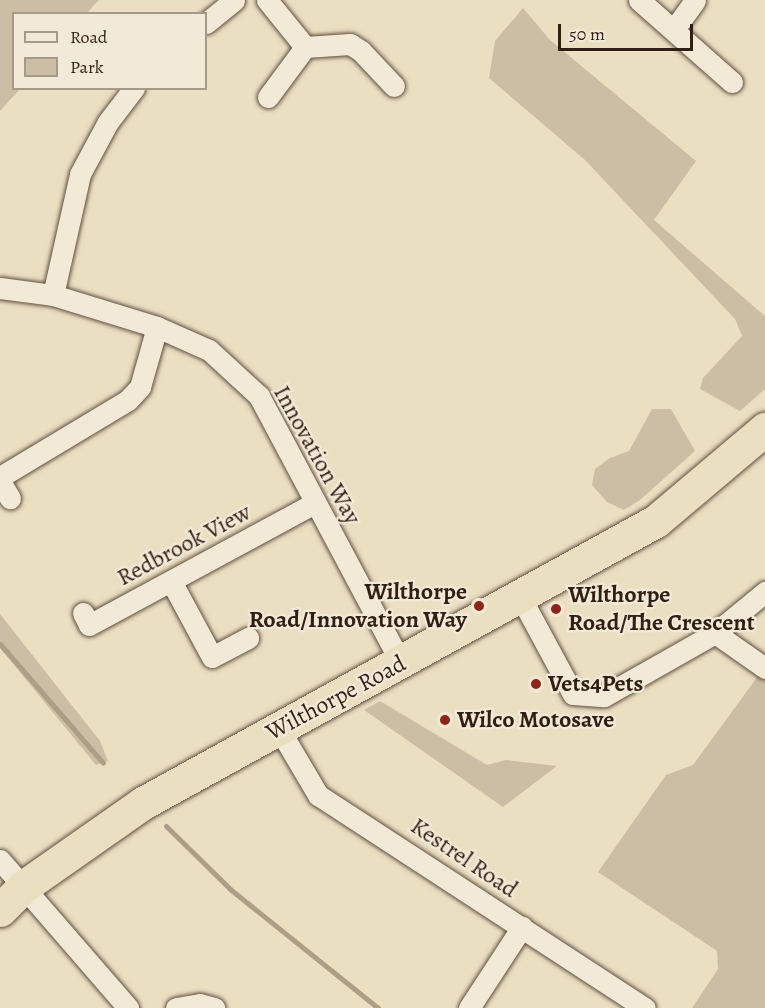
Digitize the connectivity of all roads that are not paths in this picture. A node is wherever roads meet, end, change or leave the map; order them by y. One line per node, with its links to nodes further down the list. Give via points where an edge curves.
1 (234, 0): 5 (street)
2 (267, 0): 7 (street)
3 (639, 0): 6 (street)
4 (695, 0): 6 (street)
5 (207, 22)
6 (675, 28): 8 (street)
7 (305, 47): 9 (street, via 350,45 361,51); 11 (street)
8 (732, 82)
9 (394, 86)
10 (132, 90): 13 (street, via 108,122 80,174)
11 (268, 97)
12 (0, 288): 13 (street, Innovation Way)
13 (52, 295): 14 (street, Innovation Way)
14 (157, 327): 16 (street, via 140,387 128,400); 17 (street, Innovation Way, via 209,350 259,396)
15 (762, 439): 20 (highway, Wilthorpe Road, via 656,521)
16 (3, 485)
17 (315, 503): 18 (street, Redbrook View); 24 (street, Innovation Way)
18 (171, 581): 21 (street, Redbrook View, via 89,625); 23 (street, via 212,657)
19 (765, 592): 22 (street)
20 (521, 598): 22 (street, via 573,694 604,696); 24 (highway, Wilthorpe Road)
21 (83, 613)
22 (715, 633): 25 (street)
23 (248, 638)
24 (401, 663): 26 (highway, Wilthorpe Road)
25 (765, 668)
26 (279, 729): 28 (highway, Wilthorpe Road, via 143,803); 30 (street, Kestrel Road, via 318,795)
27 (0, 860): 28 (street)
28 (23, 887): 29 (highway, Wilthorpe Road); 31 (street)
29 (0, 910)
30 (522, 927): 34 (street); 35 (street, Kestrel Road)
31 (128, 1008)
32 (176, 1008): 33 (street, via 200,1004)
33 (214, 1008)
34 (468, 1008)
35 (645, 1008)

